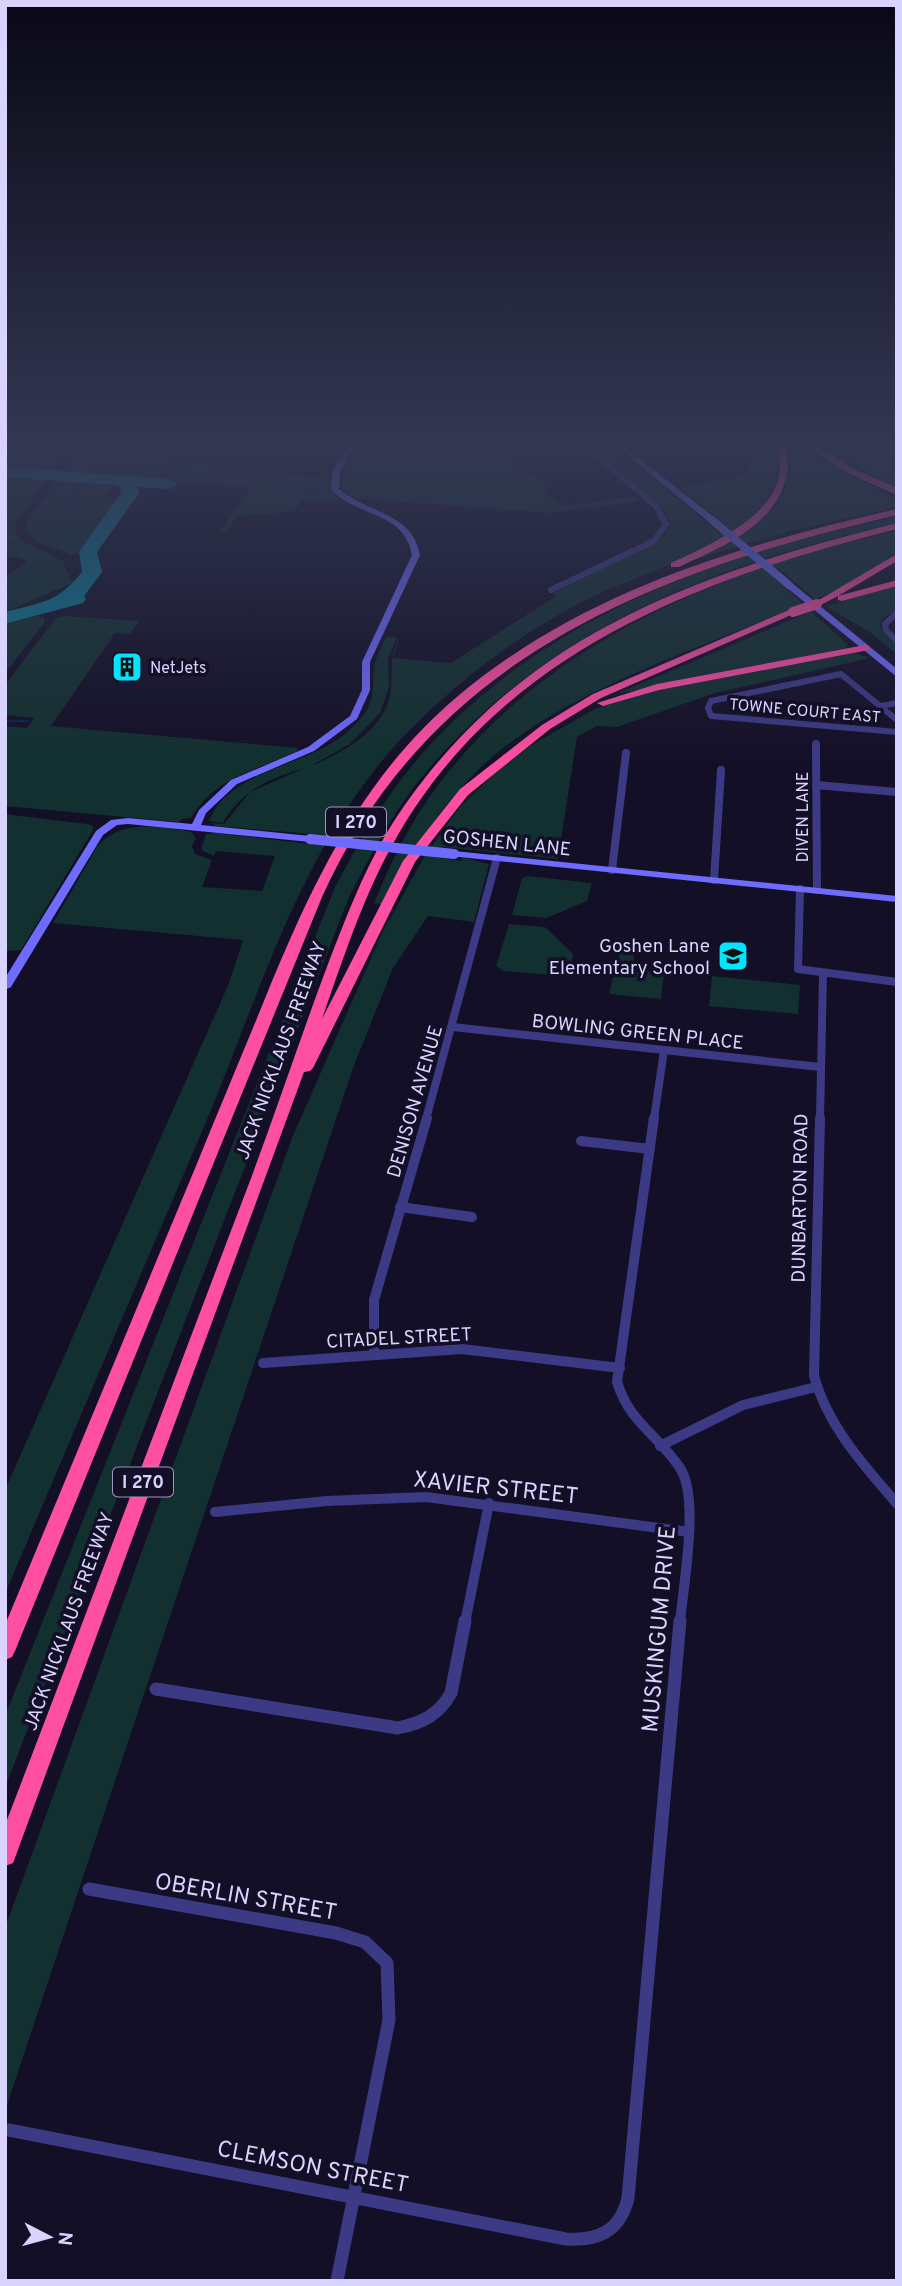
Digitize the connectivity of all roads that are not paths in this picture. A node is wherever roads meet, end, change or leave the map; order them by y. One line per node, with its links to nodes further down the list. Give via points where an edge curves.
1 (416, 553): 26 (street, via 366,662 363,702 354,717 311,749 234,782 202,812)
2 (629, 553): 9 (street)
3 (702, 553): 12 (highway)
4 (737, 553): 12 (highway, JACK NICKLAUS FREEWAY / I 270)
5 (751, 553): 14 (street, bridge)
6 (796, 553): 39 (highway, JACK NICKLAUS FREEWAY / I 270, via 761,562 618,623 558,660 494,710 437,769 385,847 355,913)
7 (897, 557): 10 (highway)
8 (897, 583): 10 (highway)
9 (551, 590)
10 (833, 598): 19 (highway, bridge, via 597,696)
11 (897, 613): 13 (street, via 885,624)
12 (574, 619): 53 (highway, JACK NICKLAUS FREEWAY / I 270, via 493,671 409,749 343,842 285,967)
13 (897, 641)
14 (865, 648): 15 (street); 19 (highway, via 657,687 611,699)
15 (897, 674)
16 (897, 703): 17 (street)
17 (881, 706): 18 (street); 20 (street, TOWNE COURT EAST, via 841,674 715,700 708,708 711,716)
18 (897, 720)
19 (546, 727): 39 (highway, via 464,792 409,861)
20 (897, 732)
21 (816, 744): 24 (street, DIVEN LANE)
22 (626, 753): 28 (street)
23 (721, 770): 29 (street)
24 (816, 785): 25 (street); 31 (street, DIVEN LANE)
25 (897, 792)
26 (195, 828): 27 (street, GOSHEN LANE, bridge); 35 (street, GOSHEN LANE, via 114,821 99,833)
27 (497, 858): 28 (street, GOSHEN LANE); 36 (street, DENISON AVENUE)
28 (612, 870): 29 (street, GOSHEN LANE)
29 (714, 880): 30 (street, GOSHEN LANE)
30 (800, 889): 31 (street, GOSHEN LANE); 33 (street, via 796,963 798,970)
31 (817, 890): 32 (street, GOSHEN LANE)
32 (897, 899)
33 (823, 975): 34 (street); 38 (street, DUNBARTON ROAD)
34 (897, 982)
35 (5, 987)
36 (453, 1027): 37 (street, BOWLING GREEN PLACE); 42 (street, DENISON AVENUE)
37 (664, 1050): 38 (street, BOWLING GREEN PLACE); 41 (street, MUSKINGUM DRIVE)
38 (820, 1067): 47 (street, DUNBARTON ROAD)
39 (282, 1111): 55 (highway, JACK NICKLAUS FREEWAY / I 270)
40 (581, 1141): 41 (street)
41 (650, 1149): 46 (street, MUSKINGUM DRIVE)
42 (400, 1207): 43 (street); 44 (street, DENISON AVENUE, via 374,1300)
43 (472, 1217)
44 (374, 1354): 45 (street, CITADEL STREET); 46 (street, CITADEL STREET, via 462,1349)
45 (263, 1363)
46 (620, 1368): 48 (street, MUSKINGUM DRIVE, via 617,1382 622,1403 634,1422)
47 (816, 1387): 48 (street, via 743,1405); 50 (street, DUNBARTON ROAD, via 844,1440)
48 (660, 1446): 52 (street, MUSKINGUM DRIVE, via 682,1470 691,1495)
49 (489, 1503): 51 (street, XAVIER STREET, via 426,1497); 52 (street, XAVIER STREET); 54 (street, via 451,1693 445,1706 417,1725 398,1728)
50 (897, 1504)
51 (215, 1512)
52 (689, 1532): 59 (street, MUSKINGUM DRIVE, via 628,2199)
53 (5, 1651)
54 (156, 1689)
55 (5, 1855)
56 (89, 1889): 58 (street, OBERLIN STREET, via 336,1933 365,1942 387,1963 389,2020)
57 (9, 2130): 58 (street, CLEMSON STREET)
58 (354, 2199): 59 (street, CLEMSON STREET, via 588,2242); 60 (street)
59 (608, 2233)
60 (337, 2281)

